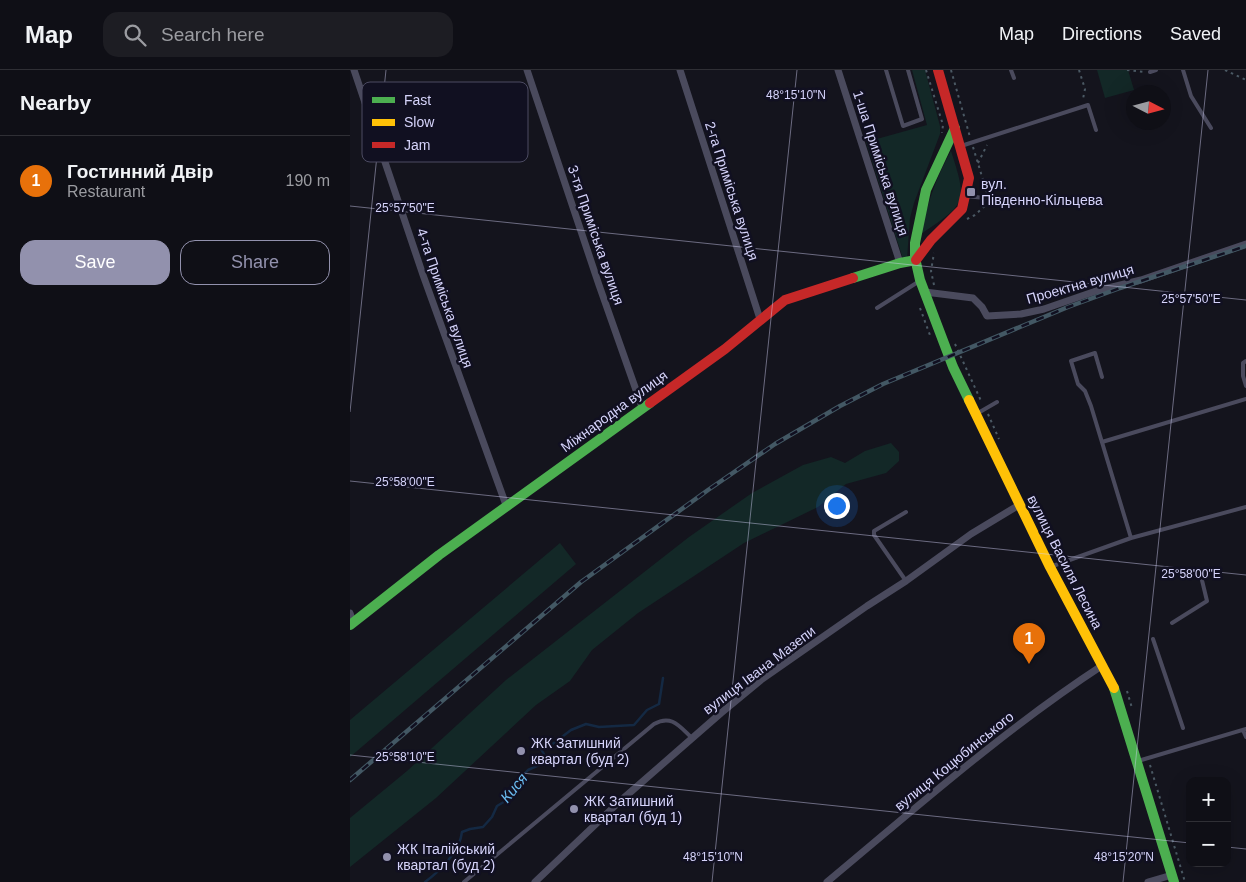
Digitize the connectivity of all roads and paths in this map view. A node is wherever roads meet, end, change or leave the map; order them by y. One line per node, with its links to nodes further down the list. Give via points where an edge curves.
1 (354, 70): 18 (street, 4-та Приміська вулиця)
2 (527, 70): 47 (street, 3-тя Приміська вулиця)
3 (680, 70): 40 (street, 2-га Приміська вулиця)
4 (838, 70): 35 (street, 1-ша Приміська вулиця)
5 (886, 70): 6 (lane, via 902,126 922,119)
6 (908, 70)
7 (938, 70): 20 (street)
8 (951, 70): 24 (path)
9 (1011, 70): 16 (lane)
10 (1080, 70): 19 (path, via 1085,89)
11 (1127, 70): 15 (path)
12 (1156, 70): 15 (lane)
13 (1183, 70): 21 (lane, via 1191,96)
14 (1225, 70): 17 (path)
15 (1150, 72)
16 (1014, 78)
17 (1246, 80)
18 (362, 94)
19 (1080, 107): 22 (lane, via 1088,105); 23 (lane)
20 (955, 128): 25 (street); 34 (street, вулиця Василя Лесина, via 926,190 915,243)
21 (1211, 128)
22 (1096, 130)
23 (991, 136): 24 (lane); 27 (path)
24 (972, 142): 25 (lane); 27 (path)
25 (961, 146): 28 (street, via 969,178)
26 (385, 162): 52 (street, 4-та Приміська вулиця)
27 (978, 163): 29 (path)
28 (966, 196): 29 (lane); 34 (street, via 962,210 931,240)
29 (989, 199): 30 (lane); 31 (path, via 974,215)
30 (994, 199)
31 (962, 220)
32 (1246, 244): 38 (street, Проектна вулиця, via 1142,280 1021,314 987,316 973,298)
33 (936, 247): 38 (path, via 931,271)
34 (916, 260): 35 (street, Міжнародна вулиця); 36 (street, вулиця Василя Лесина)
35 (900, 263): 40 (street, Міжнародна вулиця, via 785,300)
36 (920, 280): 37 (street, вулиця Василя Лесина); 39 (lane)
37 (925, 292): 38 (street, Проектна вулиця); 49 (street, вулиця Василя Лесина, via 952,367)
38 (937, 293)
39 (877, 308)
40 (760, 319): 47 (street, Міжнародна вулиця, via 725,349)
41 (952, 336): 48 (path)
42 (1246, 361): 44 (lane, via 1242,376)
43 (1102, 377): 50 (lane, via 1095,353 1070,360 1078,384 1091,406)
44 (1246, 386)
45 (1246, 399): 50 (lane)
46 (998, 402): 48 (lane)
47 (642, 407): 52 (street, Міжнародна вулиця)
48 (985, 409): 49 (lane); 51 (path)
49 (975, 414): 53 (street, вулиця Василя Лесина)
50 (1102, 442): 56 (lane)
51 (1002, 444)
52 (506, 505): 60 (street, Міжнародна вулиця)
53 (1019, 505): 57 (street, вулиця Василя Лесина); 59 (street, вулиця Івана Мазепи, via 971,534)
54 (1246, 507): 56 (lane)
55 (906, 512): 59 (lane, via 874,535)
56 (1131, 538): 57 (lane)
57 (1050, 567): 63 (street, вулиця Василя Лесина)
58 (1200, 572): 61 (lane, via 1208,601)
59 (906, 581): 69 (street, вулиця Івана Мазепи, via 761,680)
60 (351, 620)
61 (1172, 623)
62 (1153, 639): 66 (lane)
63 (1103, 665): 70 (street, вулиця Василя Лесина); 74 (street, вулиця Коцюбинського, via 1004,735)
64 (1124, 686): 65 (path)
65 (1132, 708)
66 (1183, 728)
67 (1245, 729): 68 (lane); 70 (lane)
68 (1246, 737)
69 (692, 738): 72 (lane, via 673,721 662,720 654,724); 73 (street, вулиця Івана Мазепи)
70 (1143, 759): 71 (street, вулиця Василя Лесина); 76 (path)
71 (1173, 880): 75 (street)
72 (464, 882)
73 (535, 882)
74 (827, 882)
75 (1148, 882)
76 (1185, 882)

